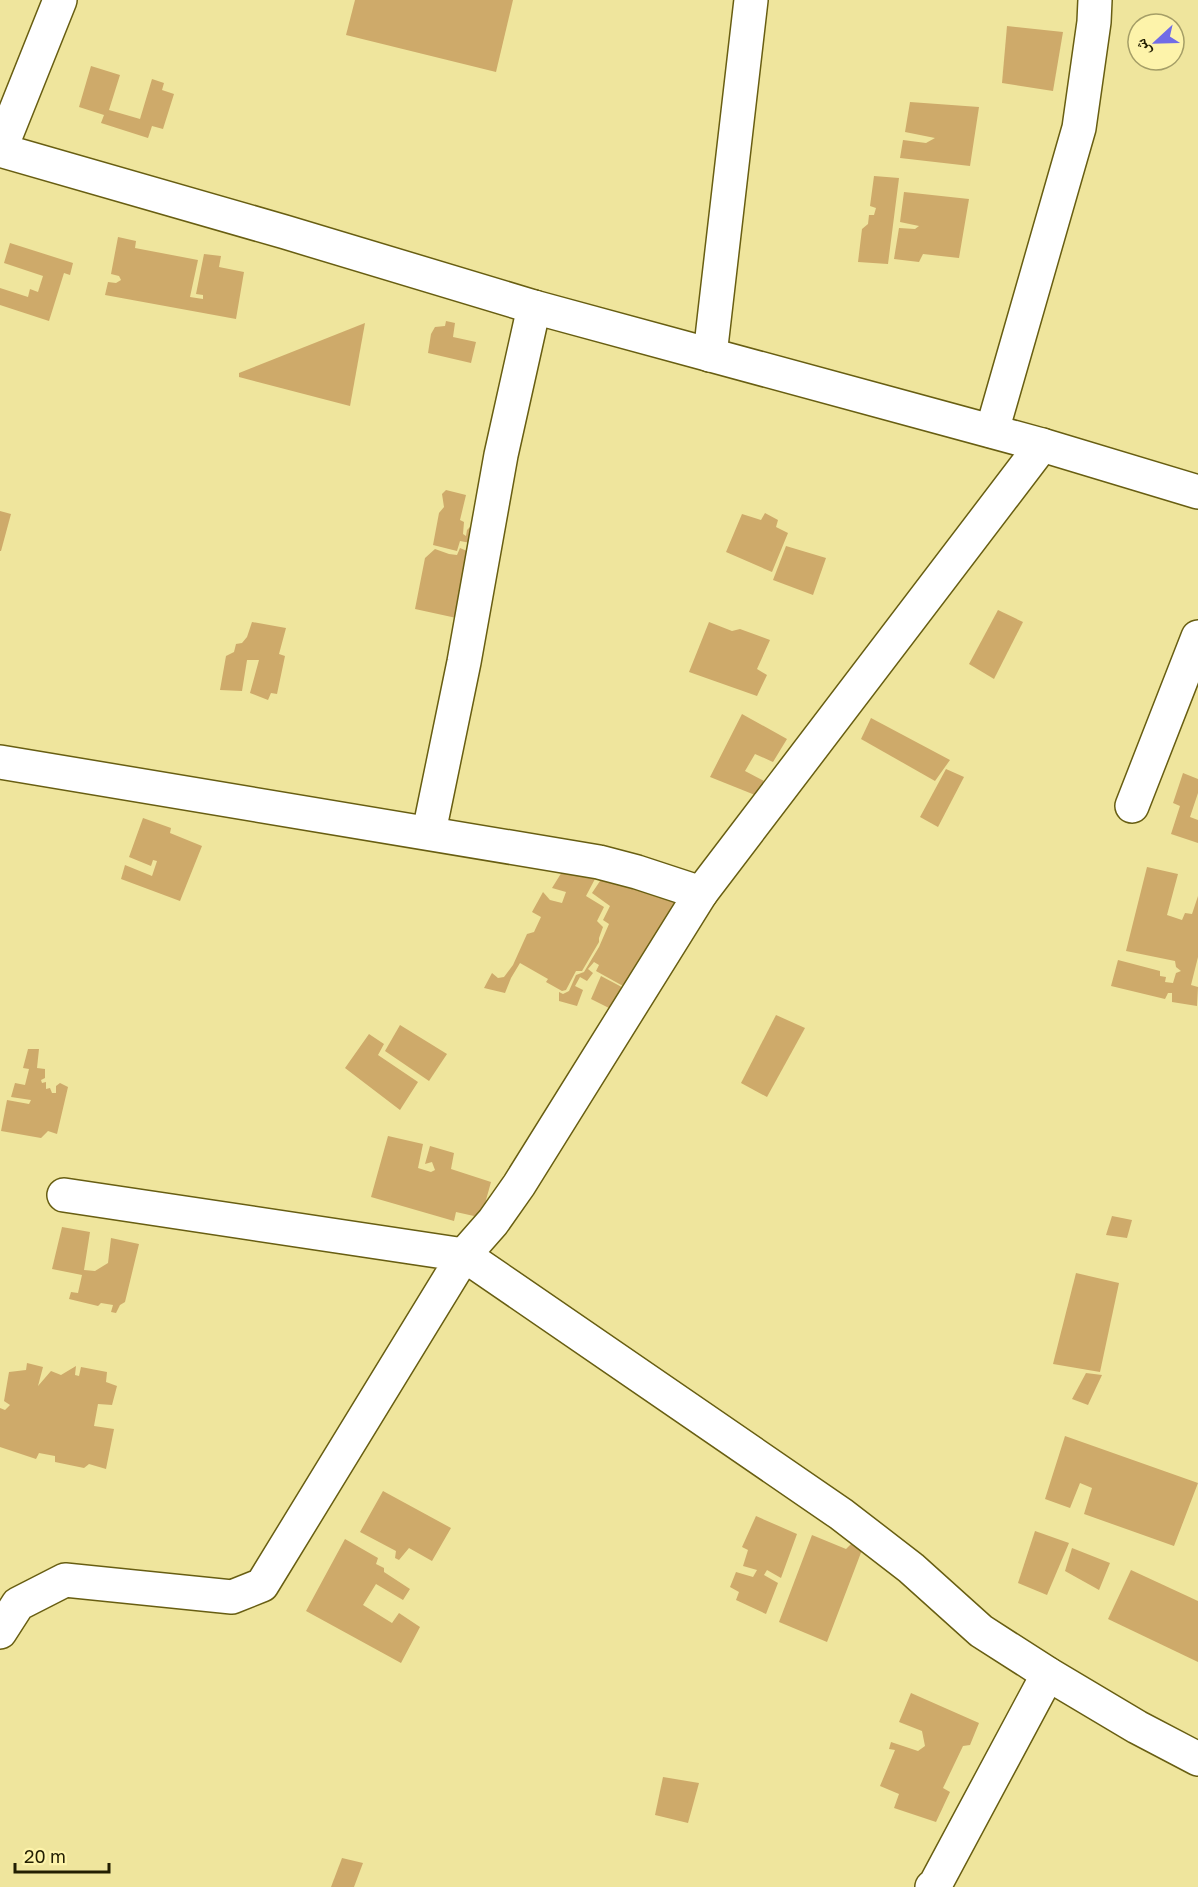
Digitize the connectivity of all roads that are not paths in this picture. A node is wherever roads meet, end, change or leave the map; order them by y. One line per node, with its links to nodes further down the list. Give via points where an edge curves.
1 (60, 0): 4 (street)
2 (751, 0): 6 (street)
3 (1095, 0): 7 (street, via 1079,128)
4 (0, 150): 5 (street)
5 (534, 307): 6 (street); 13 (street, via 501,455)
6 (710, 355): 7 (street)
7 (992, 431): 8 (street)
8 (1042, 445): 9 (street); 14 (street)
9 (1198, 492)
10 (1198, 637): 12 (street)
11 (0, 762): 13 (street)
12 (1132, 806)
13 (429, 832): 14 (street, via 599,862)
14 (701, 893): 16 (street, via 519,1185)
15 (64, 1195): 16 (street)
16 (464, 1255): 17 (street, via 262,1585 232,1597 65,1580 18,1604); 18 (street, via 841,1514 911,1568 981,1631)
17 (0, 1632)
18 (1048, 1674): 19 (street); 20 (street)
19 (1198, 1759)
20 (932, 1887)

